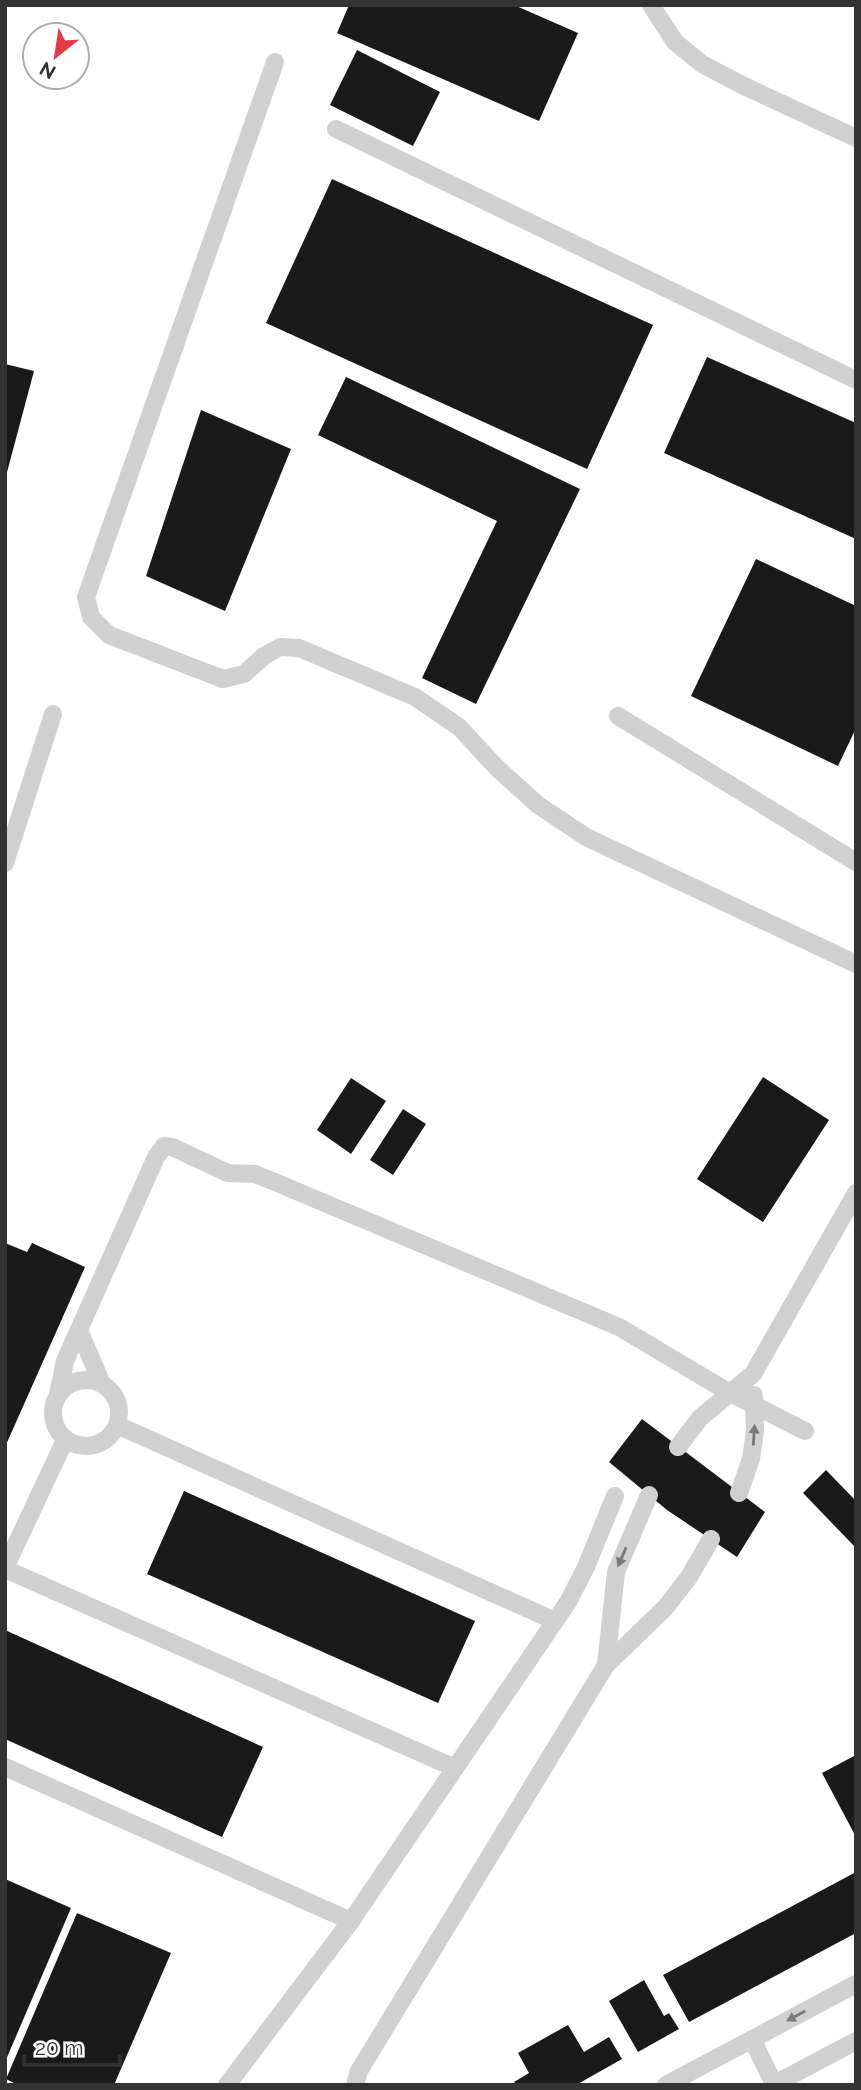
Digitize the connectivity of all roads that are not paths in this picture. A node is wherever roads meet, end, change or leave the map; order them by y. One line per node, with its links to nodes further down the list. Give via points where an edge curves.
1 (651, 5): 4 (lane, via 674,42 702,64)
2 (275, 62): 10 (lane, via 86,597 91,617 109,635 223,679 243,674 280,647 299,648 415,697 459,727 538,805 586,837)
3 (336, 129): 5 (lane)
4 (856, 138)
5 (856, 380)
6 (53, 714): 9 (lane)
7 (618, 716): 8 (lane)
8 (856, 862)
9 (5, 863)
10 (856, 964)
11 (856, 1193): 13 (lane)
12 (79, 1330): 14 (lane); 15 (lane, via 164,1146 228,1173 255,1174 619,1327); 16 (lane)
13 (753, 1374): 15 (lane); 17 (lane)
14 (102, 1384): 16 (lane, via 75,1381); 18 (lane, via 119,1404)
15 (730, 1393): 17 (lane); 21 (lane, via 699,1418)
16 (58, 1394): 20 (lane, via 52,1416)
17 (754, 1405): 19 (lane); 22 (lane, one-way to 17, via 751,1459)
18 (117, 1425): 20 (lane, via 112,1434 94,1445); 27 (lane)
19 (805, 1432)
20 (65, 1440): 26 (lane)
21 (678, 1447)
22 (739, 1493)
23 (649, 1494): 28 (lane, one-way to 28, via 616,1572)
24 (615, 1496): 27 (lane, via 586,1567)
25 (711, 1539): 28 (lane, via 666,1607)
26 (5, 1569): 30 (lane)
27 (555, 1621): 30 (lane)
28 (606, 1665): 36 (lane, via 359,2071)
29 (5, 1767): 31 (lane)
30 (455, 1768): 31 (lane)
31 (351, 1922): 35 (lane)
32 (856, 1984): 33 (lane, one-way to 33)
33 (752, 2039): 37 (lane); 38 (lane)
34 (856, 2041): 38 (lane)
35 (227, 2085)
36 (355, 2085)
37 (666, 2085)
38 (774, 2085)

